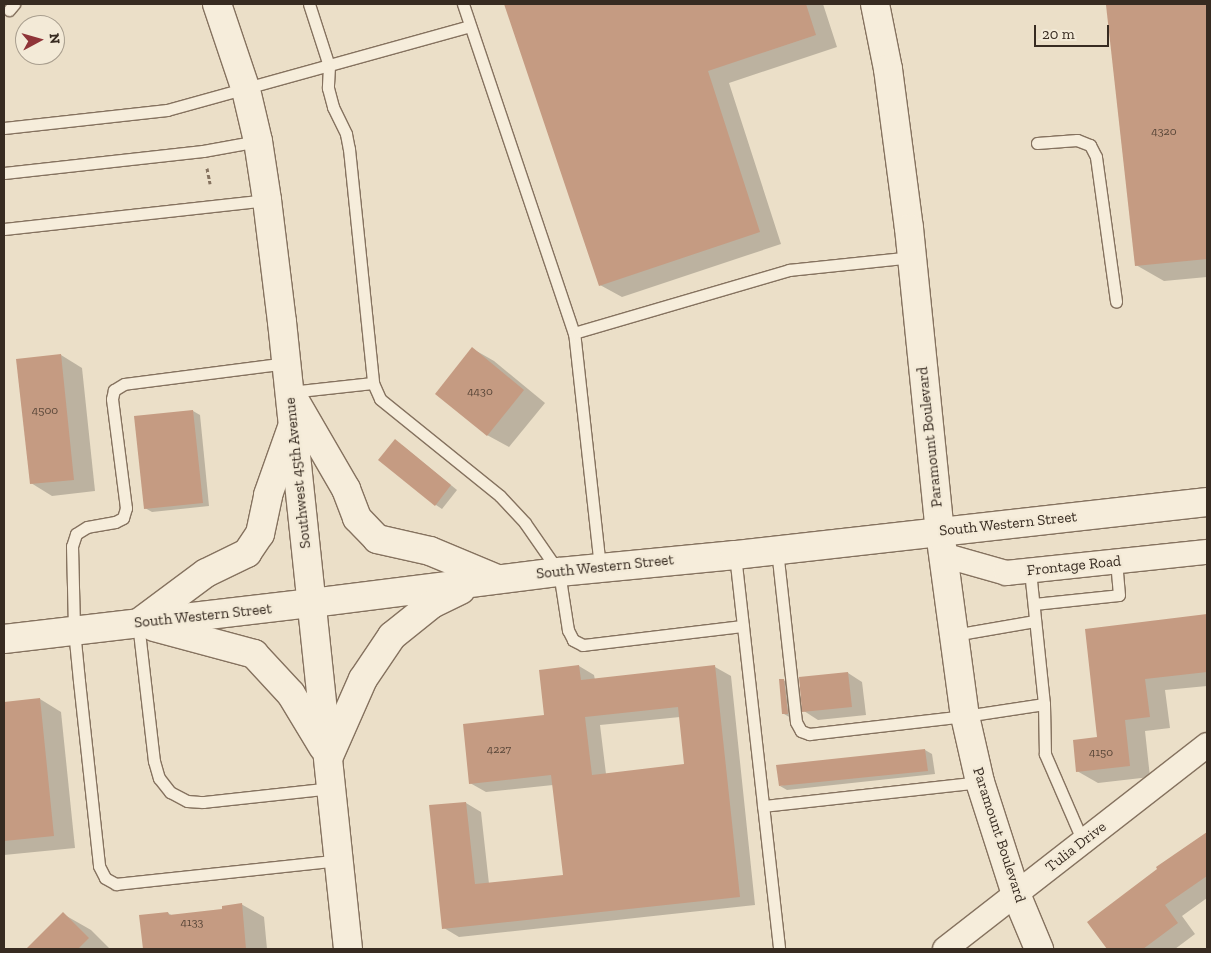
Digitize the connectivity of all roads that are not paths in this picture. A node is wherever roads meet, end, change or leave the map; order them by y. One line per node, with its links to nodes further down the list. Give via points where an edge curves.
1 (217, 4): 7 (main road, Southwest 45th Avenue)
2 (309, 4): 6 (lane)
3 (463, 4): 5 (lane)
4 (874, 4): 14 (main road, Paramount Boulevard, via 888,69)
5 (470, 26): 6 (lane); 16 (lane)
6 (329, 66): 7 (lane); 18 (lane, via 328,88 350,149)
7 (246, 90): 8 (lane, via 167,110); 9 (main road, Southwest 45th Avenue)
8 (4, 128)
9 (258, 141): 11 (lane, via 203,151); 12 (main road, Southwest 45th Avenue)
10 (1036, 143): 15 (lane, via 1077,140 1090,145 1096,158)
11 (4, 173)
12 (267, 200): 13 (lane); 17 (main road, Southwest 45th Avenue)
13 (4, 229)
14 (912, 258): 16 (lane, via 788,270); 22 (main road, Paramount Boulevard)
15 (1116, 302)
16 (574, 333): 27 (lane)
17 (287, 363): 19 (main road, Southwest 45th Avenue); 36 (lane, via 124,384 114,390 112,399 126,508 123,518 86,527 76,534 72,546)
18 (373, 383): 19 (lane); 29 (lane, via 380,399 500,496 525,522)
19 (290, 392): 20 (main road, Southwest 45th Avenue); 30 (main road, via 346,489 357,518 377,539 430,551)
20 (293, 424): 31 (main road, Southwest 45th Avenue); 34 (main road, via 268,495 260,534 247,553 206,573)
21 (1207, 502): 22 (main road, South Western Street)
22 (941, 544): 23 (main road, South Western Street); 28 (street, Frontage Road, via 1006,573); 37 (main road, Paramount Boulevard)
23 (777, 550): 25 (main road, South Western Street); 40 (lane, via 796,722 801,731 808,734)
24 (1207, 552): 26 (street, Frontage Road)
25 (735, 555): 27 (main road, South Western Street); 35 (lane)
26 (1116, 562): 28 (street, Frontage Road); 32 (lane, via 1120,595)
27 (600, 567): 29 (main road, South Western Street)
28 (1030, 570): 32 (lane)
29 (559, 572): 30 (main road, South Western Street); 35 (lane, via 568,630 573,640 583,644)
30 (488, 580): 31 (main road, South Western Street); 42 (main road, via 432,604 392,636 363,680)
31 (312, 603): 34 (main road, South Western Street); 42 (main road, Southwest 45th Avenue)
32 (1034, 604): 33 (lane)
33 (1035, 621): 37 (lane); 39 (lane)
34 (138, 623): 36 (main road, South Western Street); 42 (main road, via 254,654 291,694); 44 (lane, via 154,761 159,778 170,792 187,801 203,802)
35 (743, 626): 45 (lane)
36 (74, 630): 38 (main road, South Western Street); 47 (lane, via 98,866 105,878 116,884)
37 (952, 635): 40 (main road, Paramount Boulevard)
38 (4, 638)
39 (1044, 704): 40 (lane); 46 (lane, via 1045,754)
40 (965, 716): 43 (main road, Paramount Boulevard)
41 (1207, 745): 46 (street, Tulia Drive)
42 (328, 757): 44 (main road, Southwest 45th Avenue)
43 (980, 782): 45 (lane); 48 (main road, Paramount Boulevard)
44 (331, 788): 47 (main road, Southwest 45th Avenue)
45 (763, 806): 50 (lane)
46 (1083, 842): 48 (street, Tulia Drive)
47 (339, 860): 49 (main road, Southwest 45th Avenue)
48 (1016, 894): 51 (street, Tulia Drive); 52 (main road, Paramount Boulevard)
49 (348, 949)
50 (779, 949)
51 (945, 949)
52 (1039, 949)

